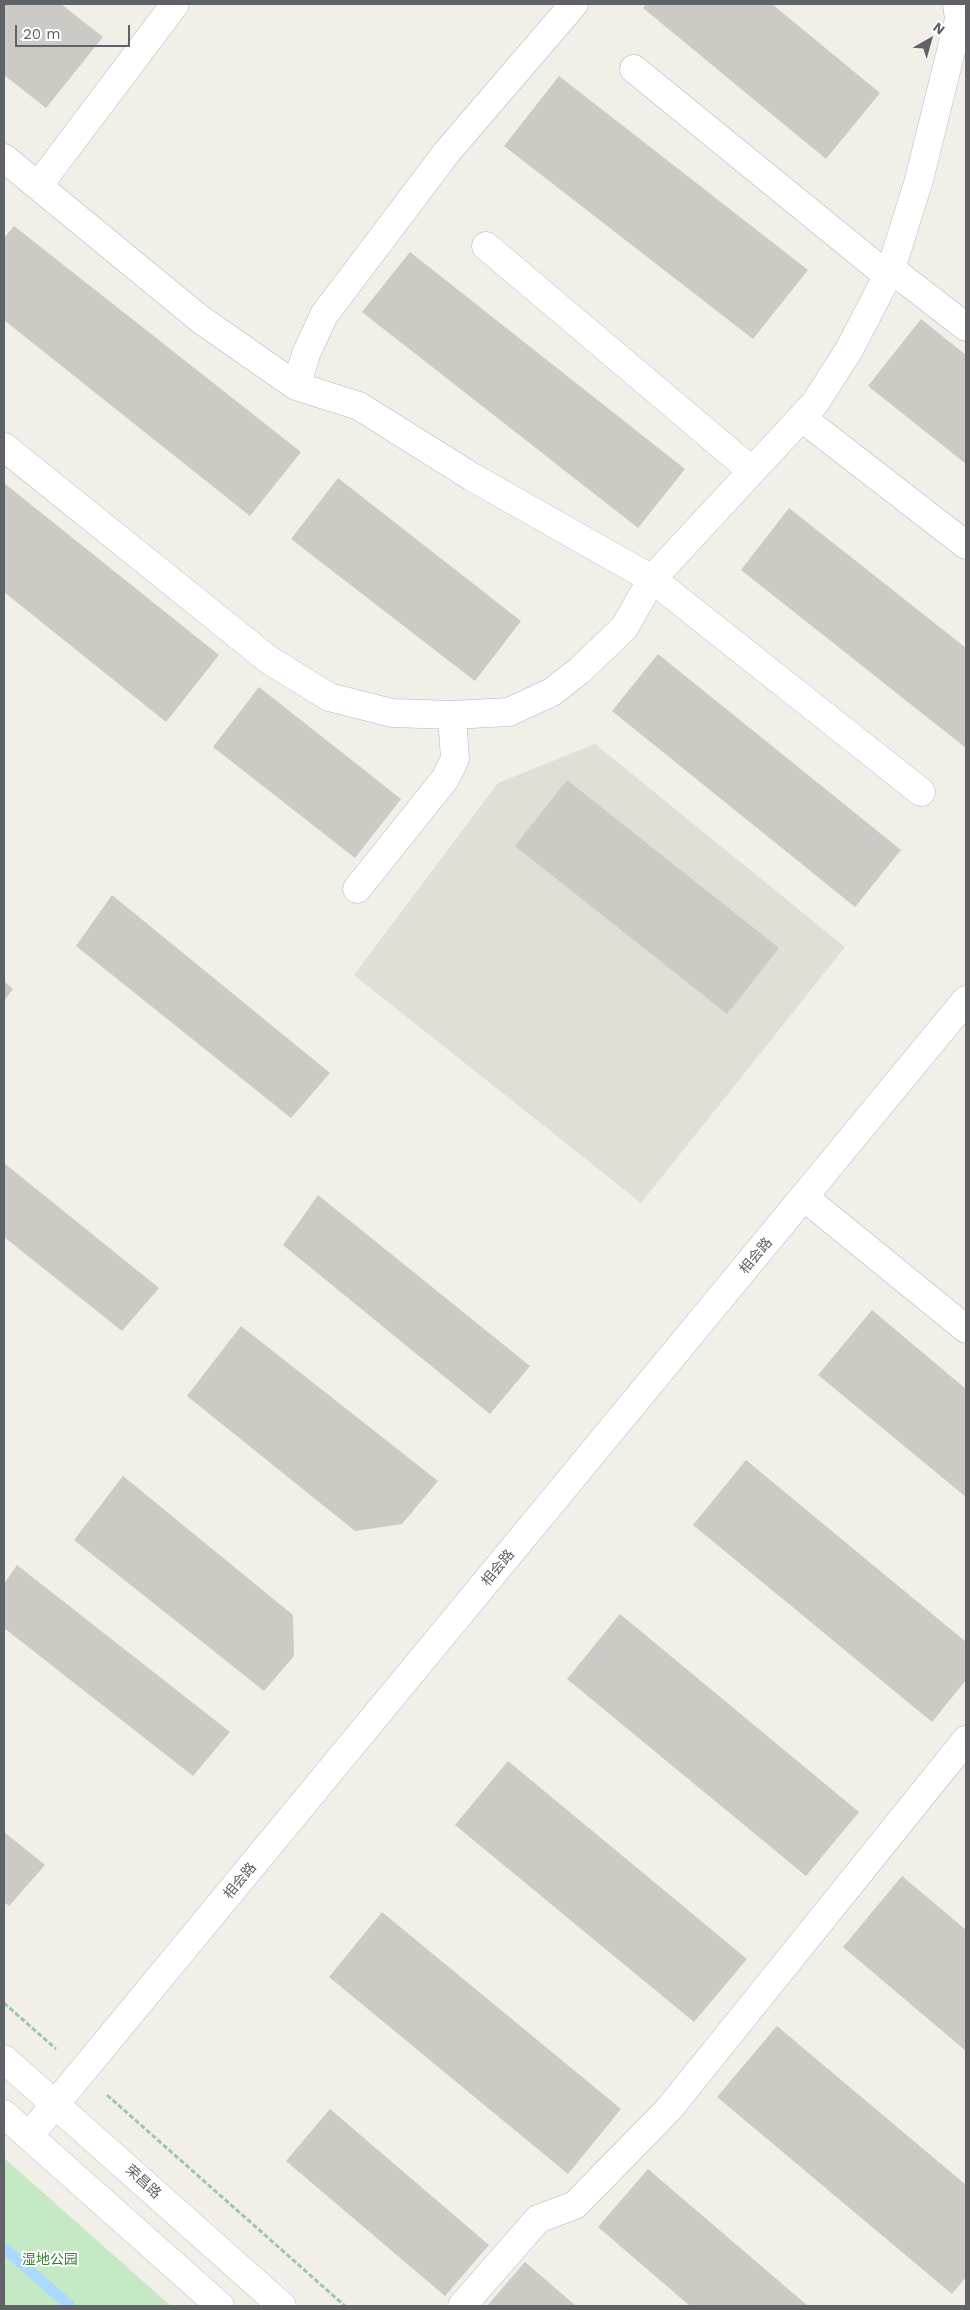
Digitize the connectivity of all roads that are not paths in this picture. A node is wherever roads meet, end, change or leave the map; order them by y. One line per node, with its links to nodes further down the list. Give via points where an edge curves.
1 (175, 4): 6 (street)
2 (574, 4): 10 (street, via 447,152 324,315)
3 (957, 4): 8 (street, via 958,19 921,171)
4 (634, 69): 8 (street)
5 (4, 158): 6 (street)
6 (38, 186): 10 (street, via 200,319)
7 (486, 246): 13 (street)
8 (889, 272): 9 (street); 11 (street, via 849,350)
9 (966, 327)
10 (296, 386): 15 (street, via 359,406 472,477)
11 (802, 418): 13 (street); 14 (street)
12 (4, 447): 16 (street, via 269,660 329,697 392,713)
13 (752, 472): 15 (street)
14 (966, 545)
15 (652, 579): 16 (street, via 624,628 552,692 509,712); 17 (street)
16 (452, 715): 18 (street, via 455,759 445,779)
17 (921, 792)
18 (357, 889)
19 (966, 1000): 20 (street, 相会路)
20 (804, 1197): 21 (street); 24 (street, 相会路)
21 (966, 1329)
22 (966, 1740): 29 (street, via 669,2109 575,2205 538,2219)
23 (4, 2059): 24 (street, 荣昌路)
24 (55, 2105): 26 (street, 相会路); 28 (street, 荣昌路)
25 (4, 2114): 26 (street)
26 (29, 2136): 27 (street)
27 (220, 2306)
28 (282, 2306)
29 (462, 2306)

